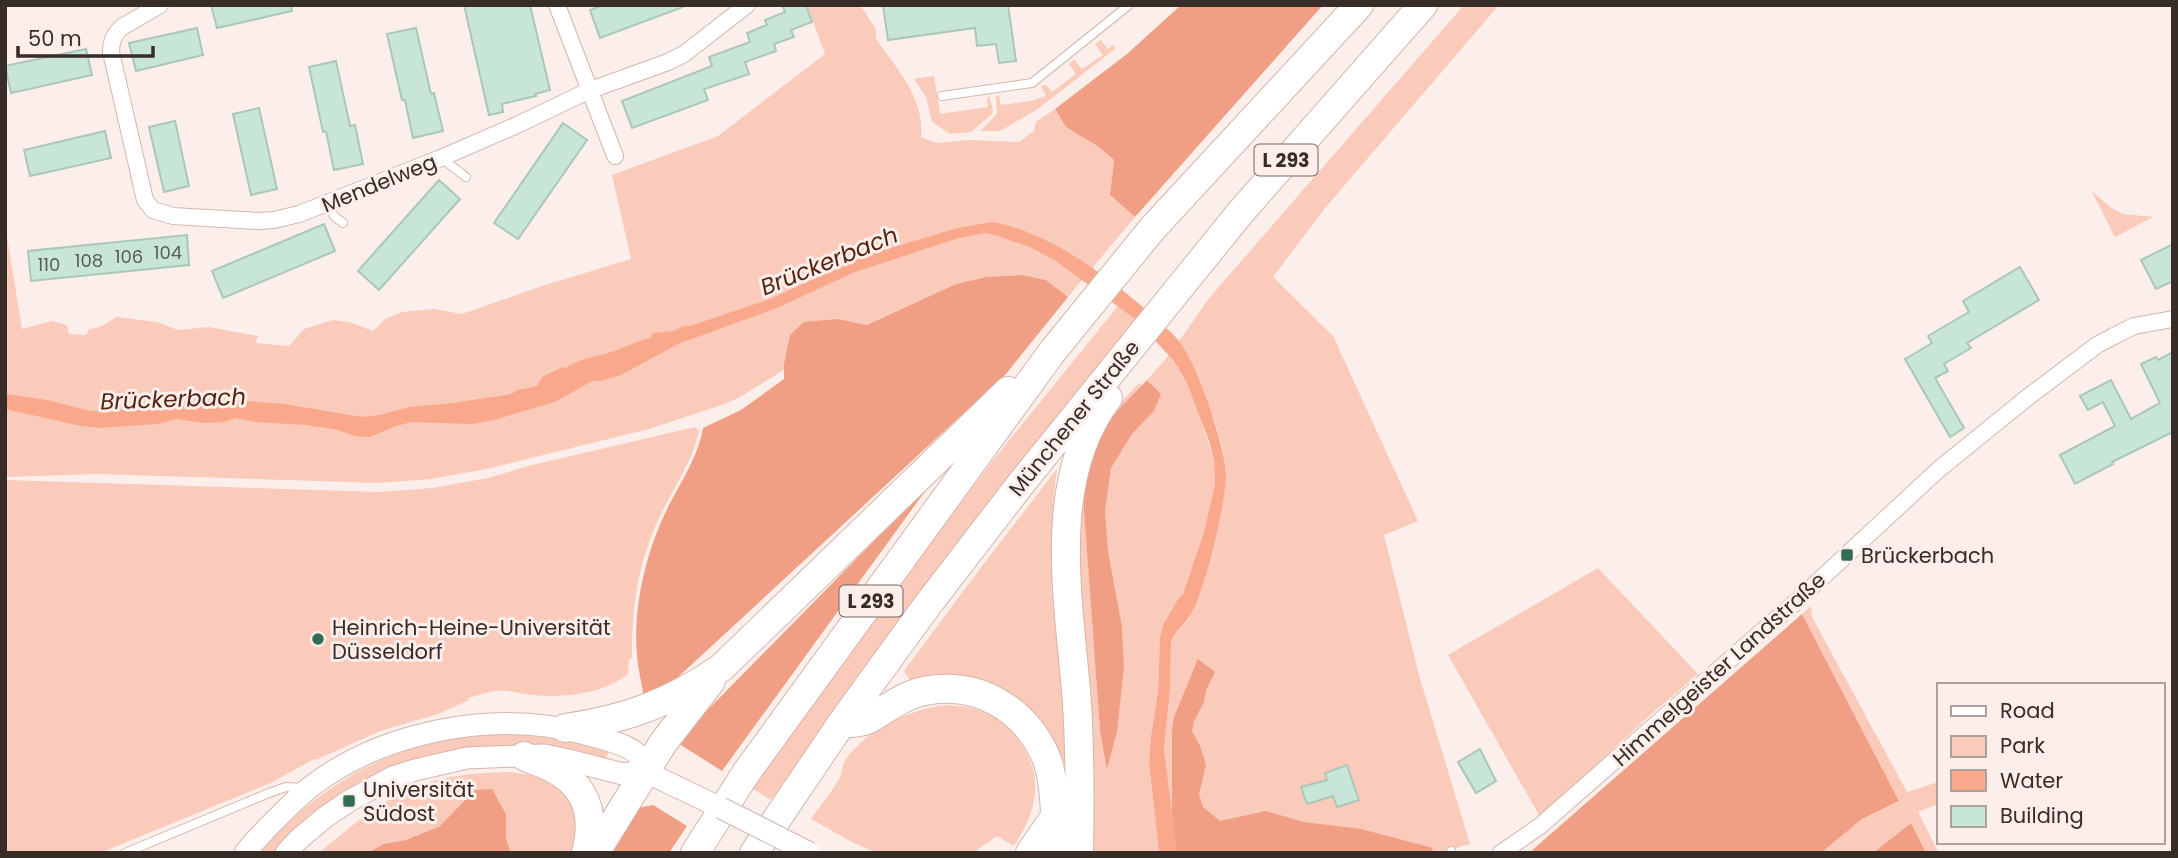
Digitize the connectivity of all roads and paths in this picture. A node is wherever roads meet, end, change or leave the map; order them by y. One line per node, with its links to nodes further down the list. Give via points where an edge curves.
1 (160, 5): 12 (street, Mendelweg, via 122,27 113,37 111,52 148,204 173,216 258,221)
2 (557, 5): 7 (street)
3 (747, 5): 7 (street, Mendelweg, via 684,54)
4 (1129, 5): 8 (lane, via 1032,83)
5 (1359, 5): 15 (highway, L 293, via 1152,229)
6 (1423, 5): 16 (highway, Münchener Straße / L 293, via 1240,213 1170,298)
7 (588, 91): 9 (street); 10 (street, Mendelweg)
8 (942, 96)
9 (615, 156)
10 (441, 158): 11 (lane); 12 (street, Mendelweg)
11 (466, 177)
12 (328, 204): 13 (lane)
13 (343, 223)
14 (2173, 319): 35 (street, Himmelgeister Landstraße, via 2134,326 2097,345 2028,397 1938,470 1800,599 1540,826)
15 (1052, 352): 17 (highway); 29 (highway, L 293, via 746,773)
16 (1123, 368): 18 (highway, Münchener Straße / L 293, via 1023,481); 34 (highway, via 1084,441 1067,514 1080,780)
17 (721, 668): 19 (highway, via 654,706); 21 (highway)
18 (841, 724): 23 (highway, via 865,721 922,692 954,690 988,696 1023,721 1046,758); 30 (highway, Münchener Straße / L 293)
19 (565, 729): 21 (street, via 626,747 639,756); 22 (street, via 514,724 422,734 345,765)
20 (524, 756): 21 (street, via 544,755 623,774); 26 (street, via 467,758 393,777 332,812); 27 (highway, via 553,768 580,790 592,826)
21 (644, 771): 28 (highway); 31 (street, bridge)
22 (309, 788): 24 (lane, via 286,787); 25 (street)
23 (1054, 818): 32 (highway); 33 (highway)
24 (125, 853)
25 (245, 853)
26 (286, 853)
27 (586, 853)
28 (595, 853)
29 (695, 853)
30 (754, 853)
31 (810, 853)
32 (1030, 853)
33 (1054, 853)
34 (1079, 853)
35 (1501, 853)

